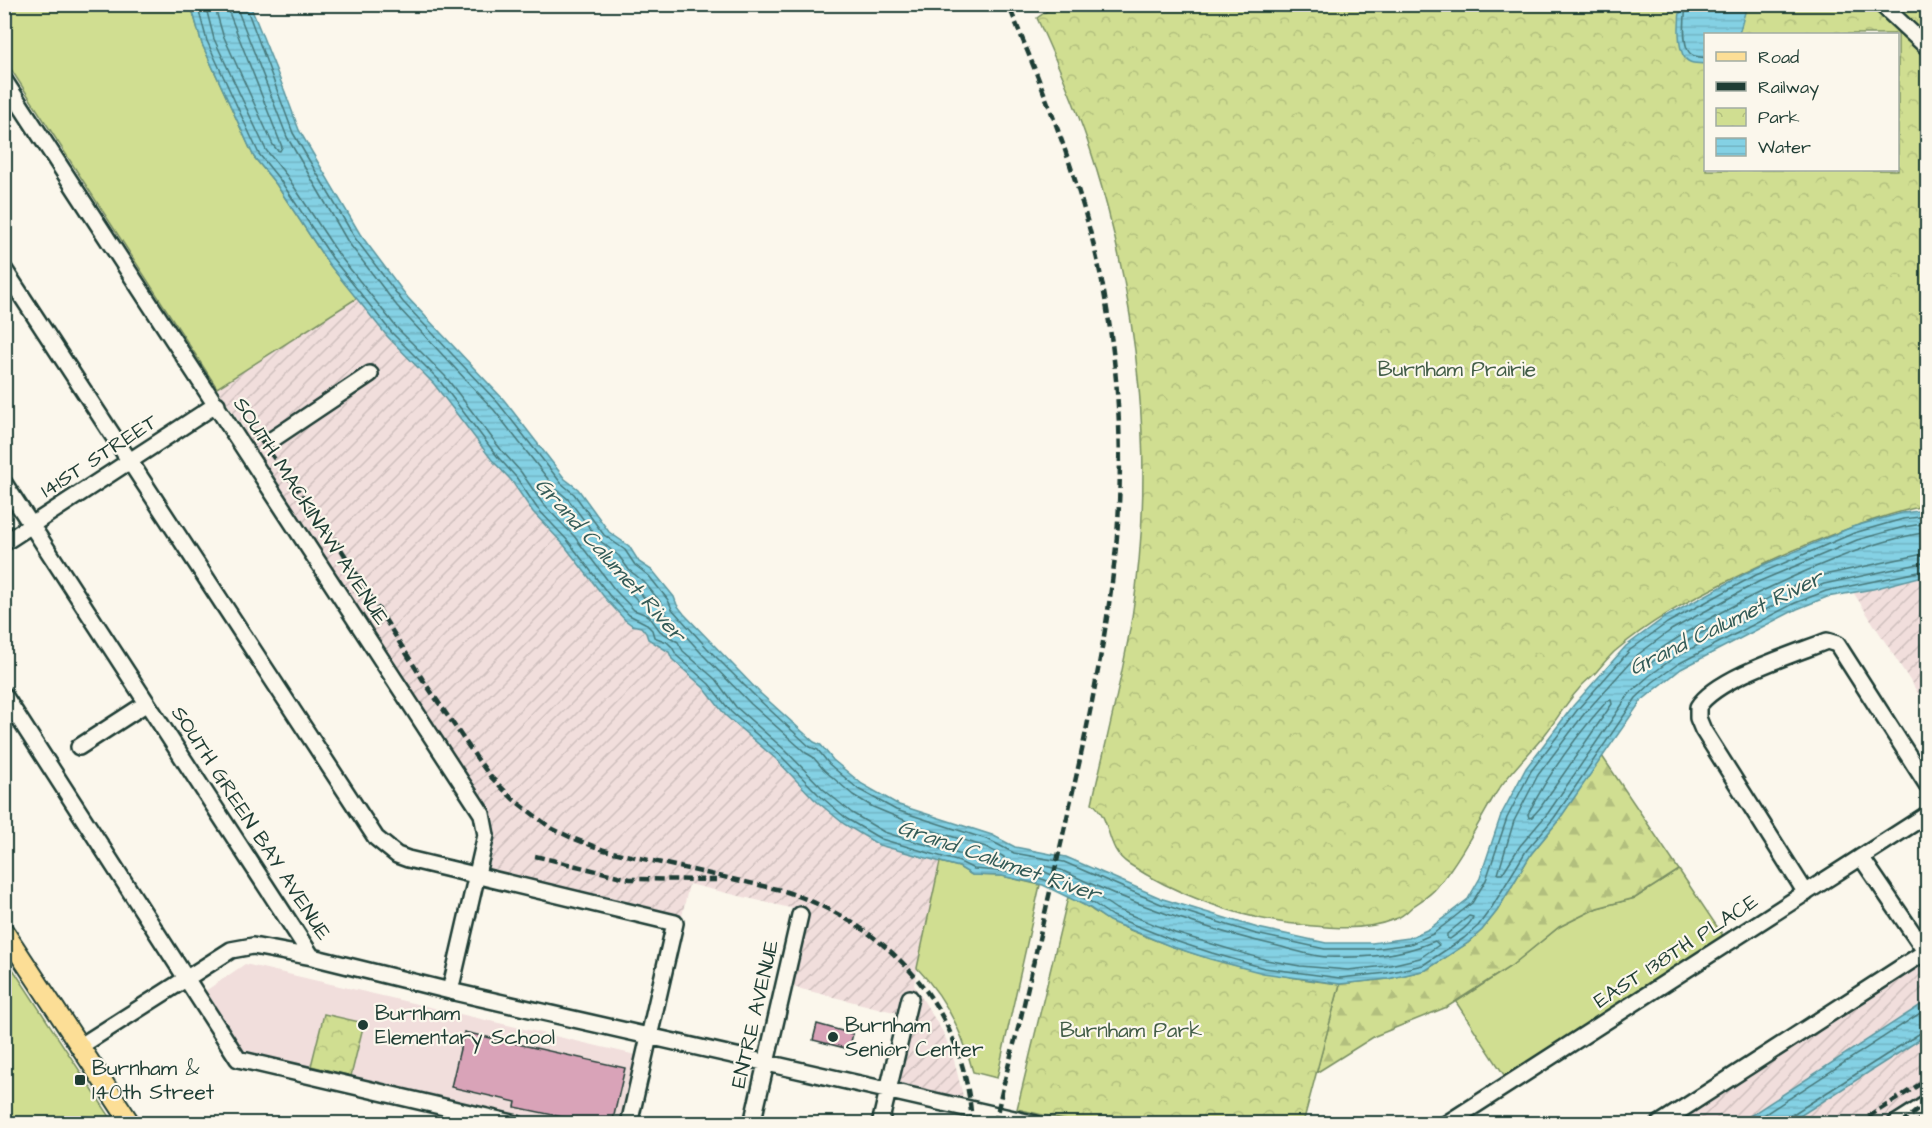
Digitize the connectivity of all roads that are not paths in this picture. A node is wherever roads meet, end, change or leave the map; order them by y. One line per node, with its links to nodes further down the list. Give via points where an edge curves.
1 (1881, 4): 2 (street)
2 (1928, 48)
3 (4, 80): 6 (street, SOUTH MACKINAW AVENUE)
4 (4, 269): 8 (street)
5 (370, 374): 7 (street)
6 (217, 404): 8 (street, 141ST STREET); 18 (street, SOUTH MACKINAW AVENUE, via 482,814 486,835)
7 (273, 439)
8 (129, 462): 10 (street, 141ST STREET); 18 (street, via 376,838 397,855)
9 (4, 483): 10 (street, SOUTH GREEN BAY AVENUE)
10 (32, 525): 11 (street, 141ST STREET); 13 (street, SOUTH GREEN BAY AVENUE)
11 (4, 543)
12 (4, 695): 24 (street)
13 (147, 703): 14 (street); 23 (street, SOUTH GREEN BAY AVENUE)
14 (79, 747)
15 (1928, 786): 19 (street, via 1837,644 1827,641 1762,666 1711,693 1698,707 1703,730)
16 (1928, 814): 17 (street, EAST 138TH PLACE)
17 (1861, 857): 19 (street, EAST 138TH PLACE); 22 (street)
18 (476, 875): 25 (street, SOUTH MACKINAW AVENUE); 27 (street, via 675,922)
19 (1806, 892): 38 (street, EAST 138TH PLACE)
20 (800, 915): 29 (street, ENTRE AVENUE)
21 (4, 931): 28 (main road)
22 (1926, 951): 39 (street)
23 (312, 957): 24 (street, via 242,946); 25 (street, SOUTH GREEN BAY AVENUE)
24 (187, 978): 28 (street); 33 (street, via 238,1059)
25 (450, 991): 27 (street, SOUTH GREEN BAY AVENUE)
26 (910, 998): 30 (street)
27 (649, 1036): 29 (street, SOUTH GREEN BAY AVENUE); 34 (street)
28 (79, 1047): 32 (main road)
29 (765, 1062): 30 (street, SOUTH GREEN BAY AVENUE); 35 (street, ENTRE AVENUE)
30 (888, 1091): 36 (street); 37 (street, SOUTH GREEN BAY AVENUE)
31 (1928, 1103): 40 (street)
32 (131, 1124)
33 (517, 1124)
34 (629, 1124)
35 (752, 1124)
36 (880, 1124)
37 (1036, 1124)
38 (1446, 1124)
39 (1659, 1124)
40 (1895, 1124)

